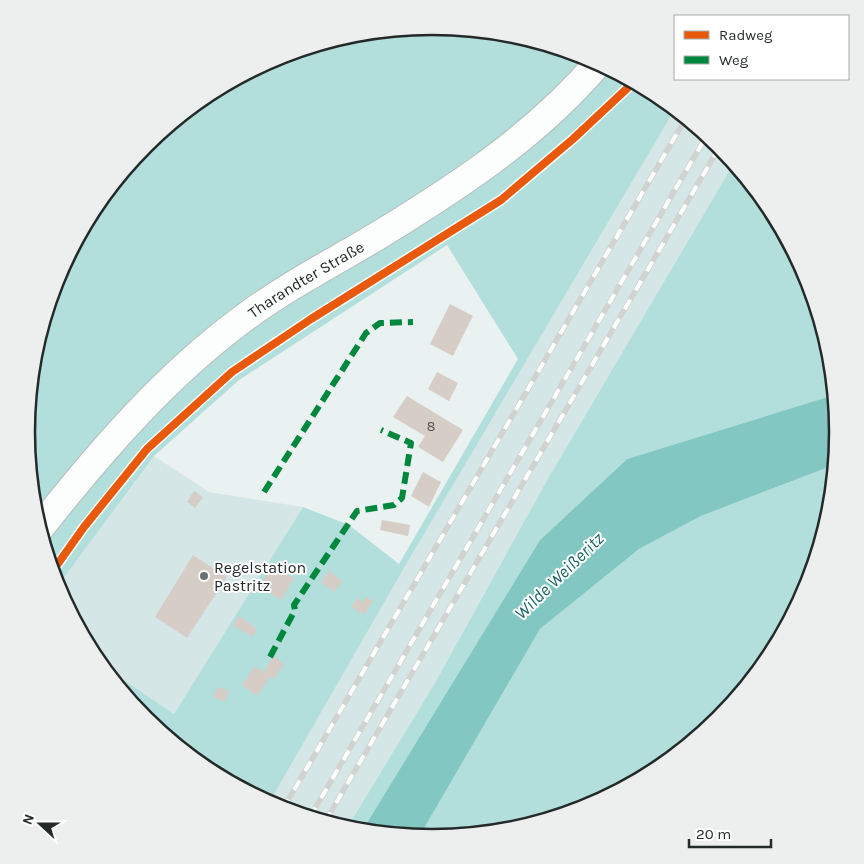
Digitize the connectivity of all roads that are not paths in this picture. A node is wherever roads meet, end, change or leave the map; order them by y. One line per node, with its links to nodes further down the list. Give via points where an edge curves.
1 (592, 69): 2 (main road, Tharandter Straße, via 521,140 471,177 276,296 210,345 128,424)
2 (46, 521)

